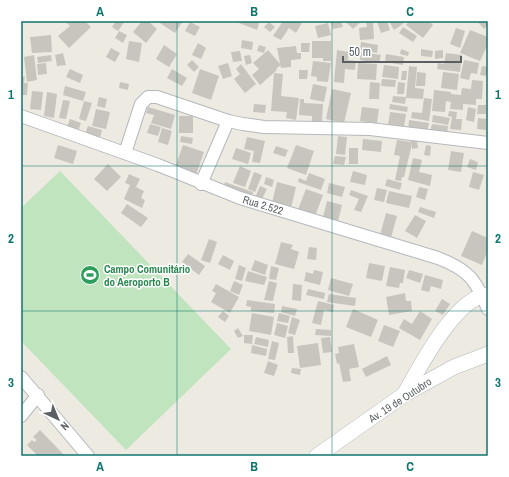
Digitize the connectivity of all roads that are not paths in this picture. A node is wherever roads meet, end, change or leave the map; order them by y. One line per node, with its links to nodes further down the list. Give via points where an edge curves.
1 (21, 116): 4 (street, Rua 2.522)
2 (228, 122): 3 (street, via 264,127 370,129); 4 (street, via 157,97 148,97 141,104); 5 (street)
3 (488, 143)
4 (125, 153): 5 (street, Rua 2.522)
5 (201, 184): 6 (street, Rua 2.522, via 438,258 470,275)
6 (485, 295): 7 (street, Rua 2.522); 10 (street, via 459,310 429,350)
7 (488, 310)
8 (488, 354): 10 (street, Av. 19 de Outubro, via 454,367)
9 (21, 377): 11 (street)
10 (405, 394): 14 (street, Av. 19 de Outubro)
11 (38, 395): 12 (street); 13 (street)
12 (21, 416)
13 (88, 456)
14 (317, 456)

